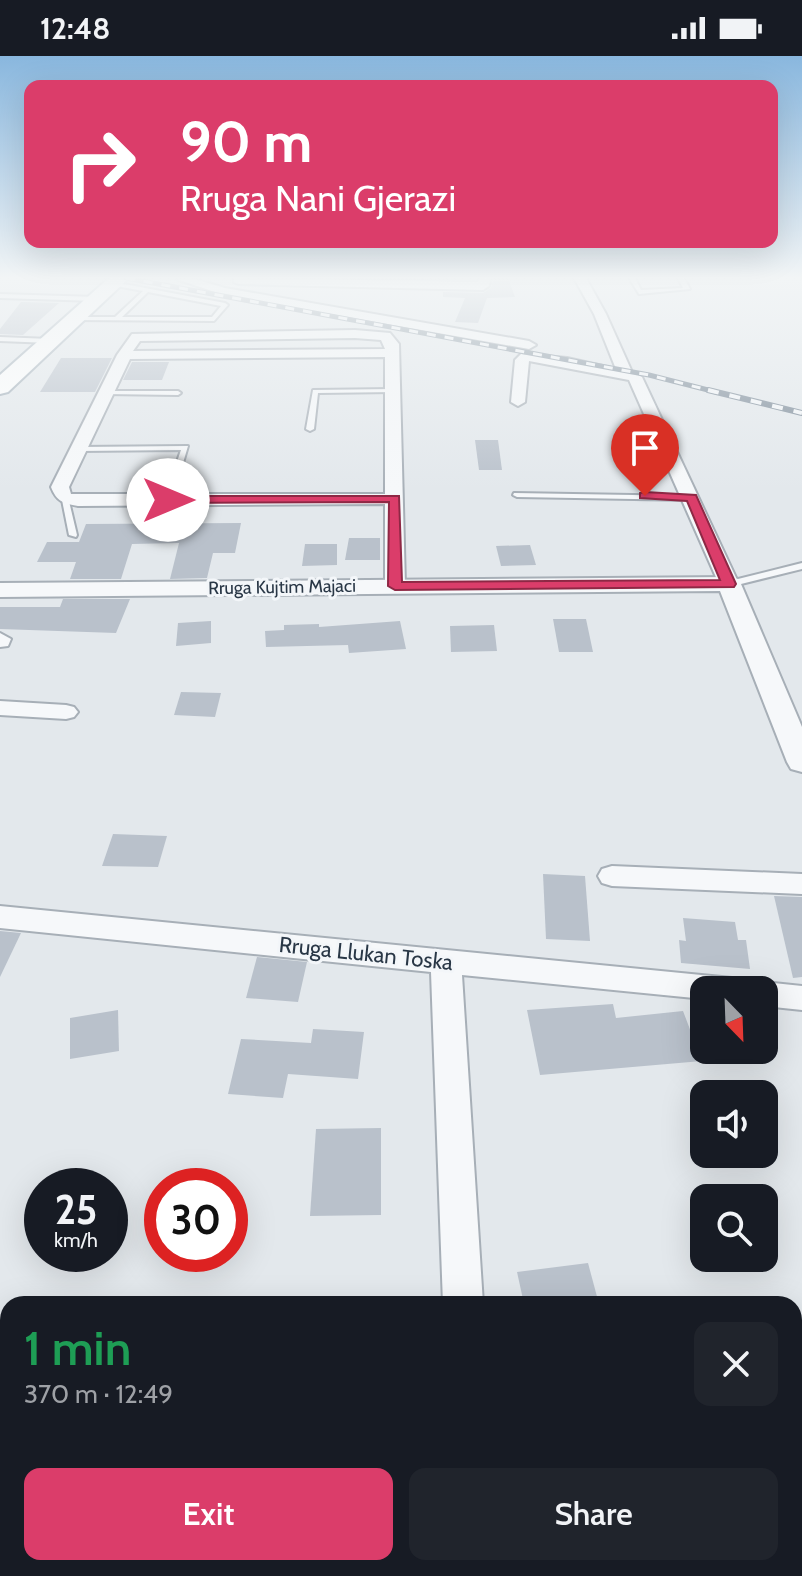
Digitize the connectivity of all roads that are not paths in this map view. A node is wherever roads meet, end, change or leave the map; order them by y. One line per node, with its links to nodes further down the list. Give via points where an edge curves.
1 (40, 349): 6 (main road)
2 (127, 349): 8 (street)
3 (392, 349): 7 (street)
4 (615, 349): 5 (street)
5 (625, 373): 10 (street, via 526,357); 15 (street, via 637,380)
6 (4, 379)
7 (393, 391): 11 (lane, via 315,391); 16 (street)
8 (106, 393): 9 (lane); 12 (street)
9 (178, 393)
10 (518, 402)
11 (310, 429)
12 (79, 449): 14 (street, via 60,487); 17 (lane, via 185,448)
13 (517, 495): 15 (lane)
14 (64, 497): 17 (street); 18 (lane)
15 (692, 498): 20 (street)
16 (395, 499): 17 (street); 21 (street)
17 (168, 500)
18 (73, 535)
19 (802, 566): 20 (lane, Rruga Kujtim Majaci)
20 (729, 584): 21 (street, Rruga Kujtim Majaci); 25 (street)
21 (395, 586): 22 (street, Rruga Kujtim Majaci)
22 (0, 590)
23 (0, 708): 24 (street)
24 (66, 712)
25 (802, 762)
26 (612, 876): 27 (street)
27 (802, 884)
28 (0, 917): 29 (street, Rruga Llukan Toska)
29 (446, 960): 30 (street, Rruga Llukan Toska); 33 (street)
30 (690, 986)
31 (778, 995): 32 (street)
32 (802, 998)
33 (463, 1296)

